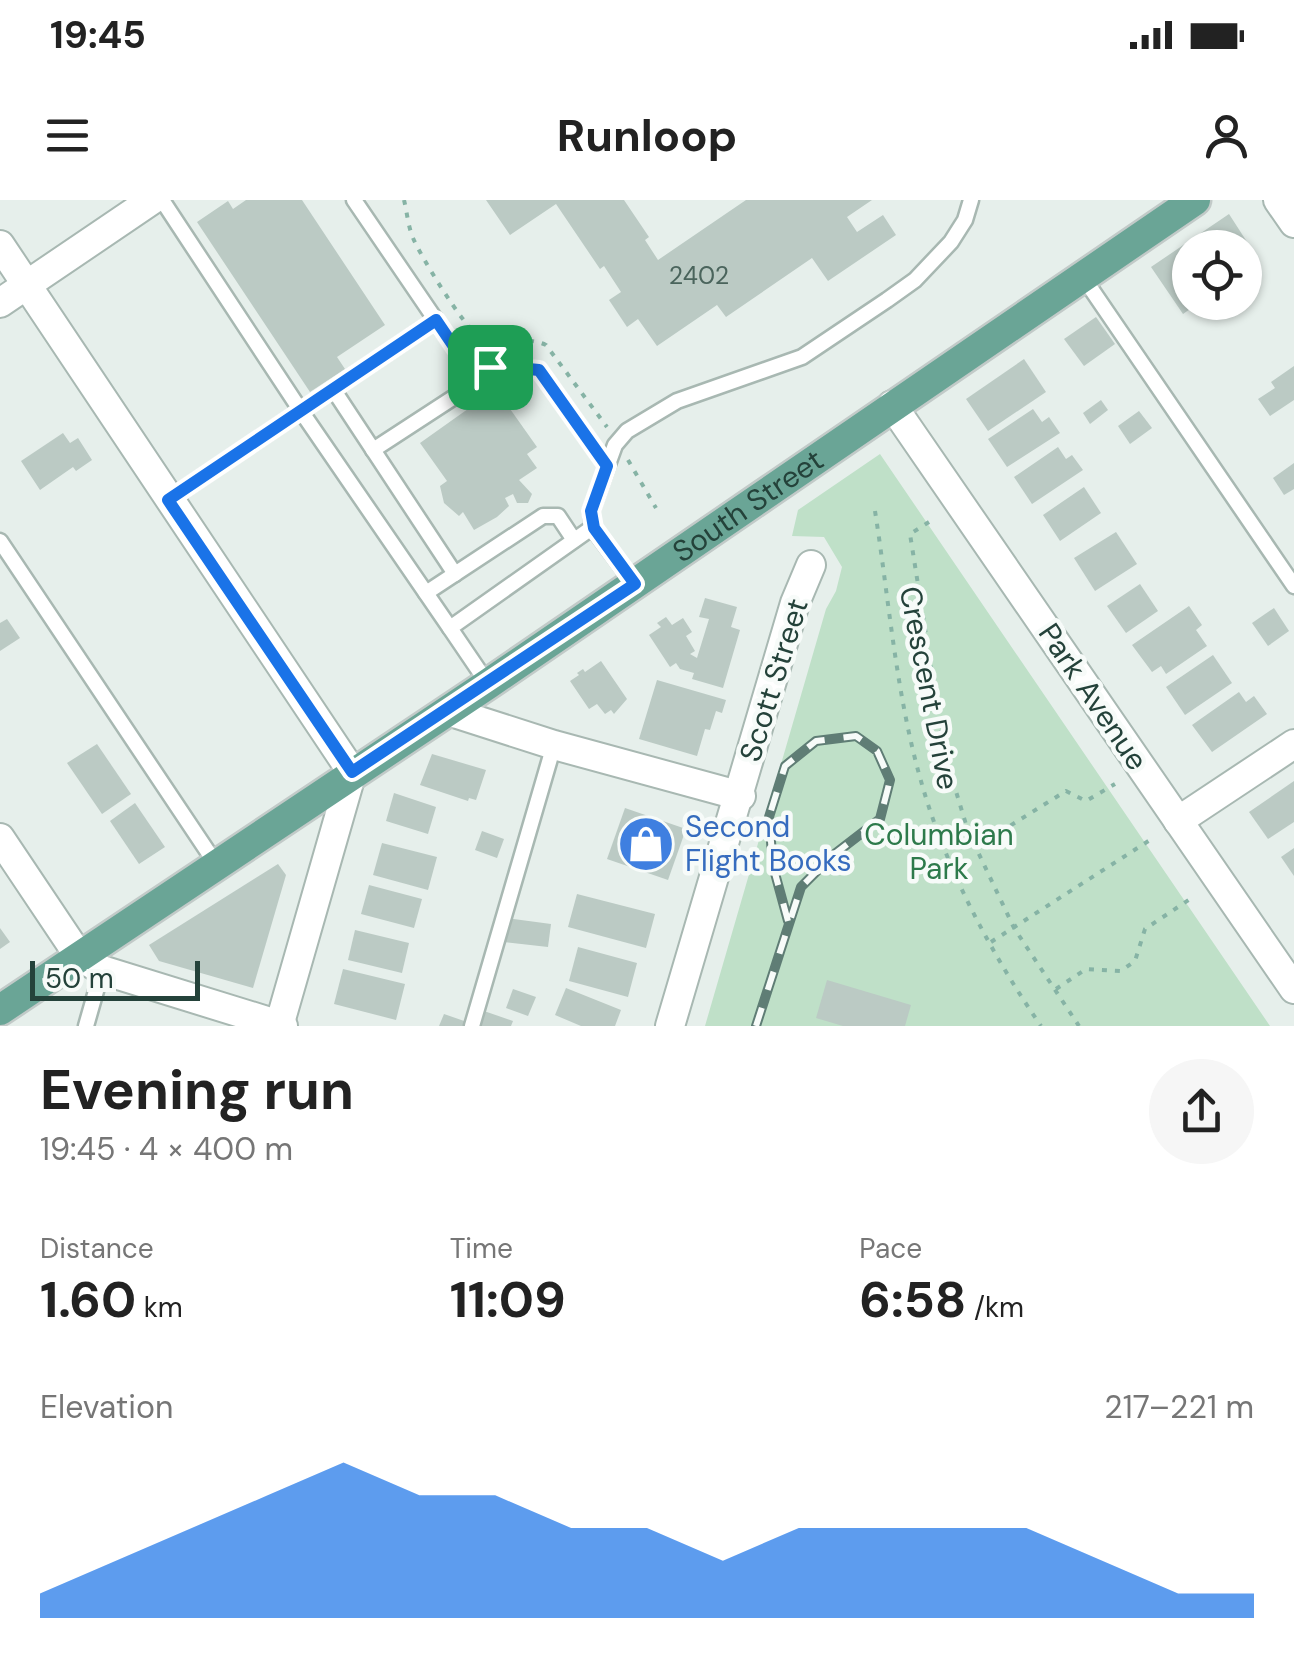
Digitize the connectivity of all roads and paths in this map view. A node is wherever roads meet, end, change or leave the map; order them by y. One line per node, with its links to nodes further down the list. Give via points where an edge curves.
1 (152, 200): 10 (street)
2 (162, 200): 16 (lane)
3 (354, 200): 12 (lane)
4 (971, 200): 18 (lane, via 951,242 916,280 802,356 677,401 626,432)
5 (1195, 200): 9 (main road, South Street)
6 (1278, 200): 7 (street)
7 (1294, 223)
8 (0, 246): 10 (street)
9 (1083, 276): 15 (main road, South Street); 28 (lane)
10 (26, 285): 11 (street); 19 (street)
11 (0, 303)
12 (436, 320): 13 (lane, via 465,363); 14 (lane)
13 (490, 367): 17 (lane); 18 (lane, via 539,370)
14 (333, 390): 16 (lane); 17 (lane)
15 (892, 405): 27 (main road, South Street); 38 (street, Park Avenue)
16 (300, 411): 19 (lane); 29 (lane)
17 (373, 450): 26 (lane)
18 (607, 466): 22 (lane, via 591,511)
19 (168, 500): 35 (street)
20 (875, 511): 45 (path, Crescent Drive, via 920,780 958,882)
21 (929, 522): 39 (path, via 910,534 945,755)
22 (593, 526): 23 (lane); 27 (lane)
23 (574, 540): 26 (lane, via 550,514); 30 (lane)
24 (0, 541): 42 (lane)
25 (811, 565): 37 (street, Scott Street)
26 (455, 574): 29 (lane)
27 (635, 584): 31 (main road, South Street)
28 (1294, 586)
29 (426, 593): 30 (lane)
30 (450, 628): 31 (lane)
31 (488, 684): 32 (main road, South Street)
32 (448, 711): 34 (street); 35 (main road, South Street)
33 (1294, 744): 38 (street)
34 (554, 745): 37 (street); 52 (lane)
35 (352, 772): 42 (main road, South Street); 51 (street)
36 (1115, 784): 39 (path, via 1086,801 1066,791 992,837 977,825)
37 (740, 796): 53 (street, Scott Street)
38 (1178, 821): 48 (street, Park Avenue)
39 (968, 831): 44 (path)
40 (0, 838): 46 (street)
41 (1150, 840): 44 (path)
42 (216, 864): 46 (main road, South Street)
43 (1190, 899): 47 (path, via 1146,929 1135,961 1121,971 1086,969)
44 (1014, 928): 45 (path); 47 (path)
45 (991, 942): 54 (path, Crescent Drive)
46 (90, 963): 49 (main road, South Street); 50 (lane); 51 (street)
47 (1056, 989): 55 (path)
48 (1294, 989)
49 (0, 1010)
50 (86, 1026)
51 (280, 1026)
52 (472, 1026)
53 (670, 1026)
54 (1040, 1026)
55 (1080, 1026)

